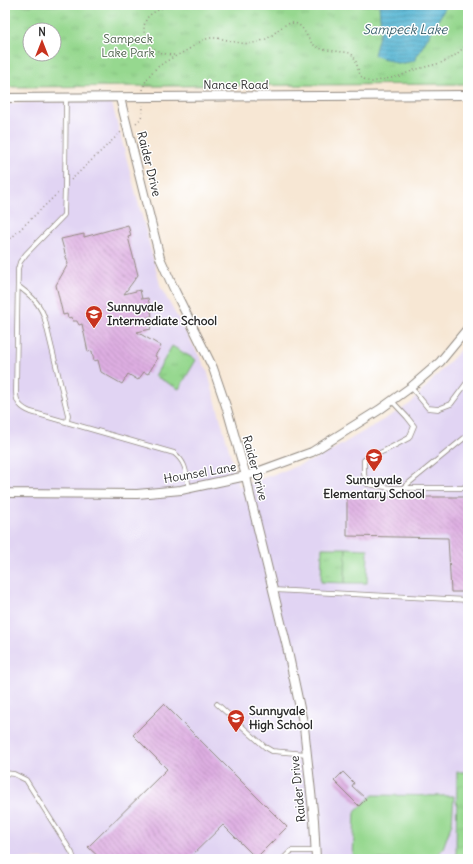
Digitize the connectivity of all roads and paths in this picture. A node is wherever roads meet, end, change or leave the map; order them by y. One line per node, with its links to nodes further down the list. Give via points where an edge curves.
1 (169, 5): 2 (path, via 148,17 144,34 149,44 157,51)
2 (176, 55)
3 (468, 95): 6 (street, Nance Road)
4 (5, 98): 5 (street, Nance Road)
5 (66, 98): 6 (street, Nance Road); 7 (lane, via 64,216 20,262)
6 (120, 98): 14 (street, Raider Drive, via 160,258 213,368)
7 (18, 286): 12 (lane, via 38,303 44,316 68,415); 12 (lane, via 18,401 20,406 31,412)
8 (468, 328): 10 (street, Hounsel Lane, via 440,362)
9 (468, 381): 10 (lane, via 451,404 438,409 428,408)
10 (411, 387): 11 (street, Hounsel Lane)
11 (392, 401): 14 (street, Hounsel Lane, via 312,452); 16 (lane, via 414,426 409,438 364,460 364,474 368,484)
12 (67, 422): 17 (lane, via 174,453 185,467)
13 (468, 435): 16 (lane)
14 (246, 476): 17 (street, Hounsel Lane); 19 (street, Raider Drive)
15 (468, 484): 16 (lane, via 463,488)
16 (403, 488)
17 (189, 489): 18 (street, Hounsel Lane, via 137,494)
18 (6, 494)
19 (273, 590): 20 (lane); 22 (street, Raider Drive, via 288,647 303,720)
20 (468, 600)
21 (217, 704): 22 (lane, via 272,751)
22 (307, 754): 24 (street, Raider Drive)
23 (5, 773): 25 (lane, via 26,780)
24 (315, 855): 26 (lane, via 291,851)
25 (74, 859)
26 (283, 859)

